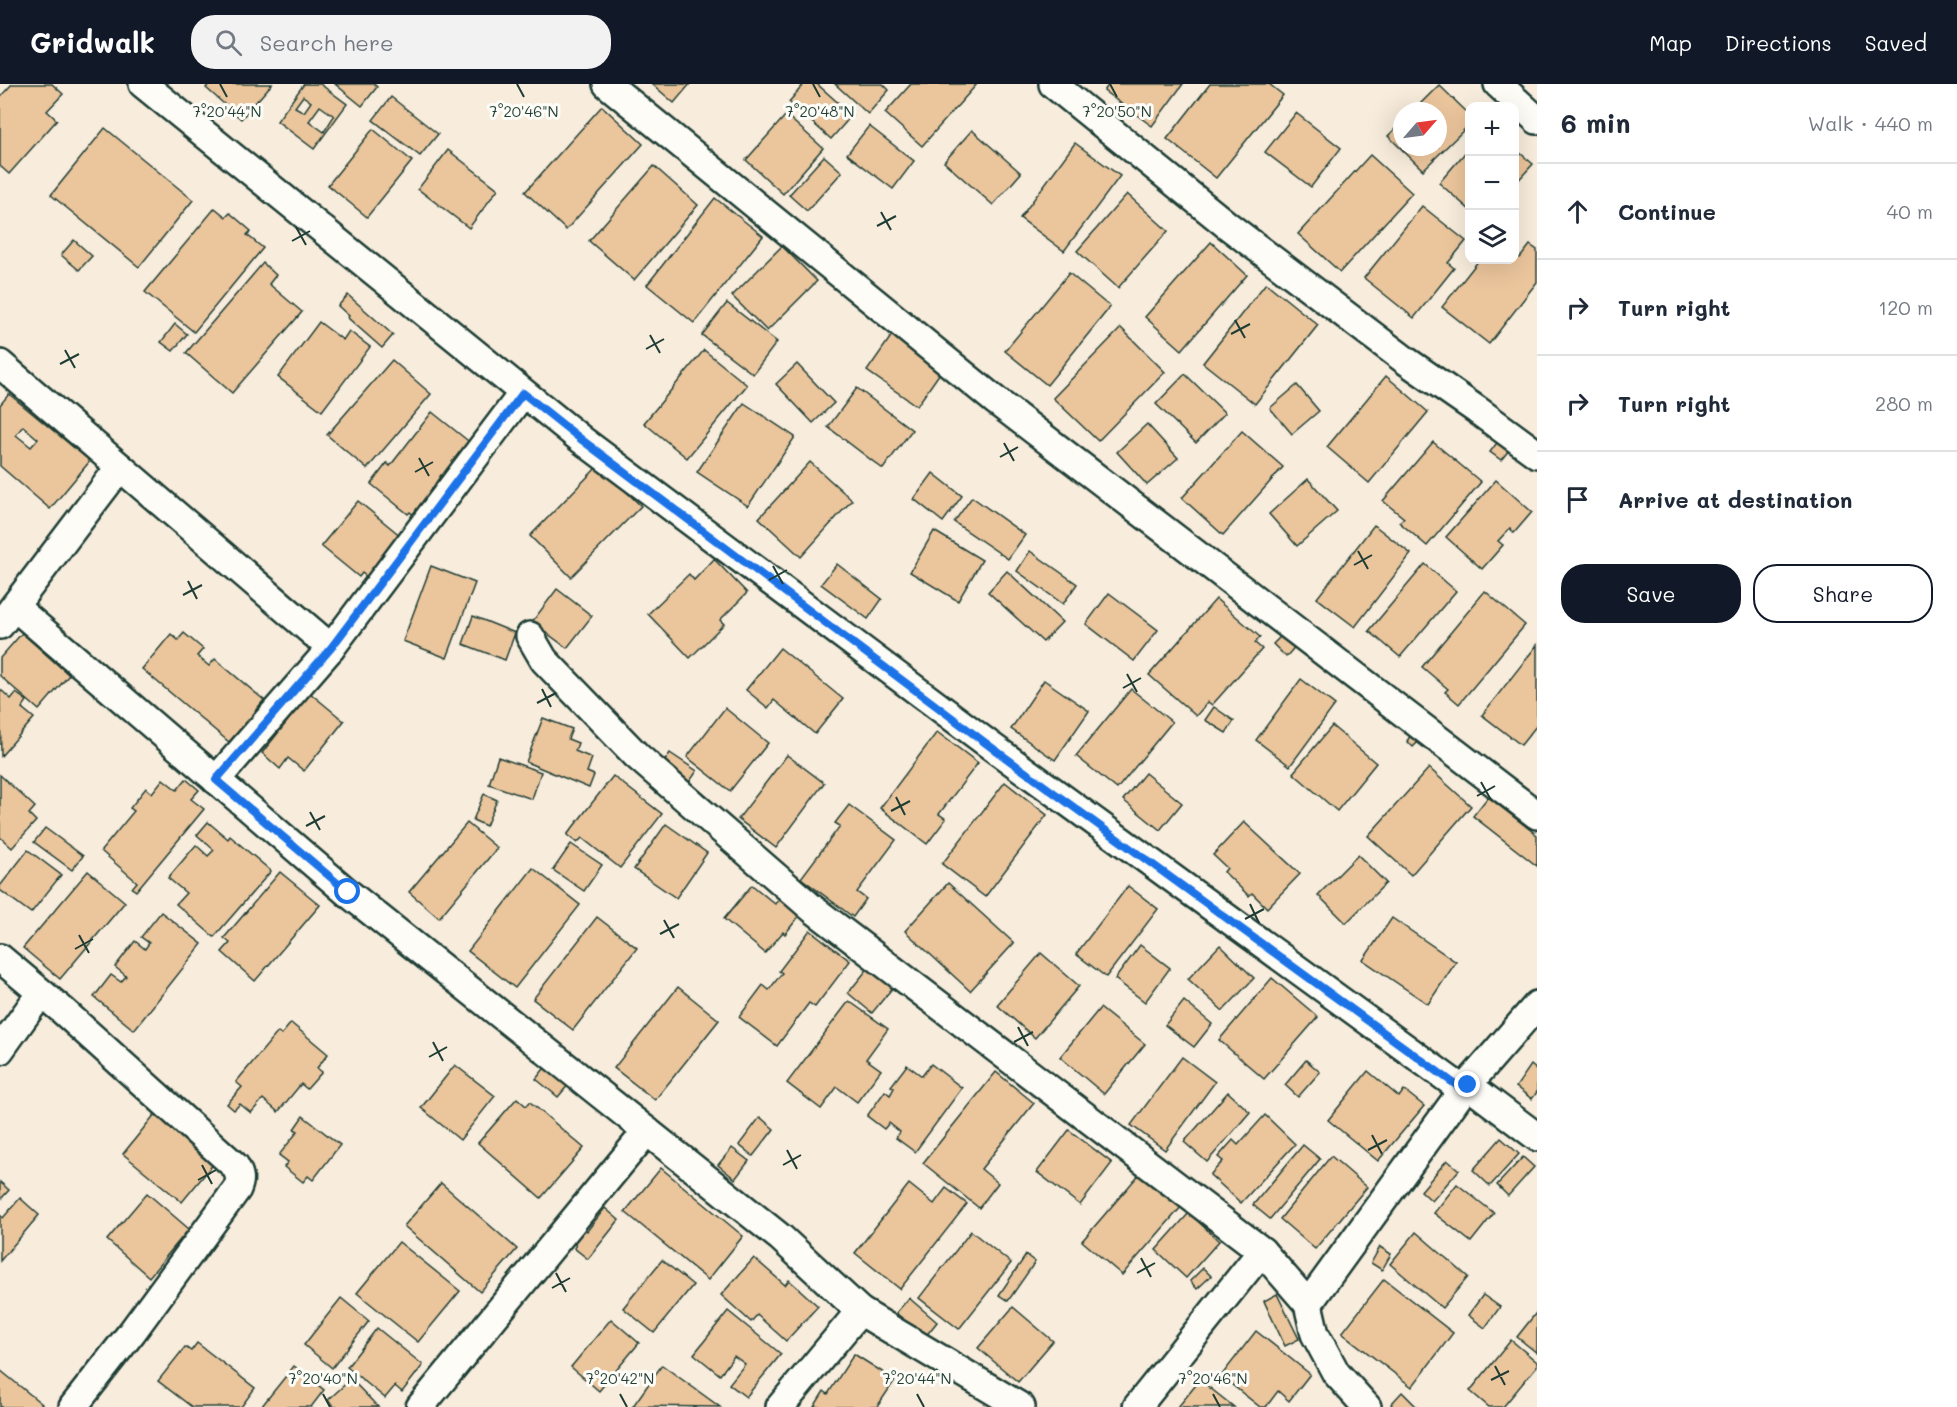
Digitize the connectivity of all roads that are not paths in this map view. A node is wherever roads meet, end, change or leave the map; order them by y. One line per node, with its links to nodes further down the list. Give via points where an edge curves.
1 (143, 84): 7 (street)
2 (607, 84): 14 (street, via 996,401)
3 (1053, 84): 8 (street, via 1227,225)
4 (1498, 84): 5 (street)
5 (1537, 120)
6 (0, 364): 9 (street)
7 (523, 393): 12 (street); 19 (street, via 991,747)
8 (1537, 454)
9 (120, 467): 10 (street); 12 (street)
10 (7, 616): 13 (street)
11 (530, 636): 22 (street, via 544,660 637,756 813,909)
12 (331, 648): 13 (street)
13 (216, 780): 20 (street, via 348,892)
14 (1537, 815)
15 (0, 958): 16 (street)
16 (41, 993): 18 (street); 25 (street, via 235,1166 240,1181)
17 (1537, 1005): 19 (street)
18 (0, 1050)
19 (1465, 1087): 21 (street); 23 (street)
20 (647, 1131): 24 (street, via 781,1238); 26 (street)
21 (1537, 1137)
22 (1262, 1251): 23 (street); 29 (street)
23 (1308, 1304): 30 (street, via 1315,1334 1336,1373)
24 (860, 1311): 27 (street); 28 (street)
25 (73, 1407)
26 (420, 1407)
27 (780, 1407)
28 (1021, 1407)
29 (1137, 1407)
30 (1367, 1407)

